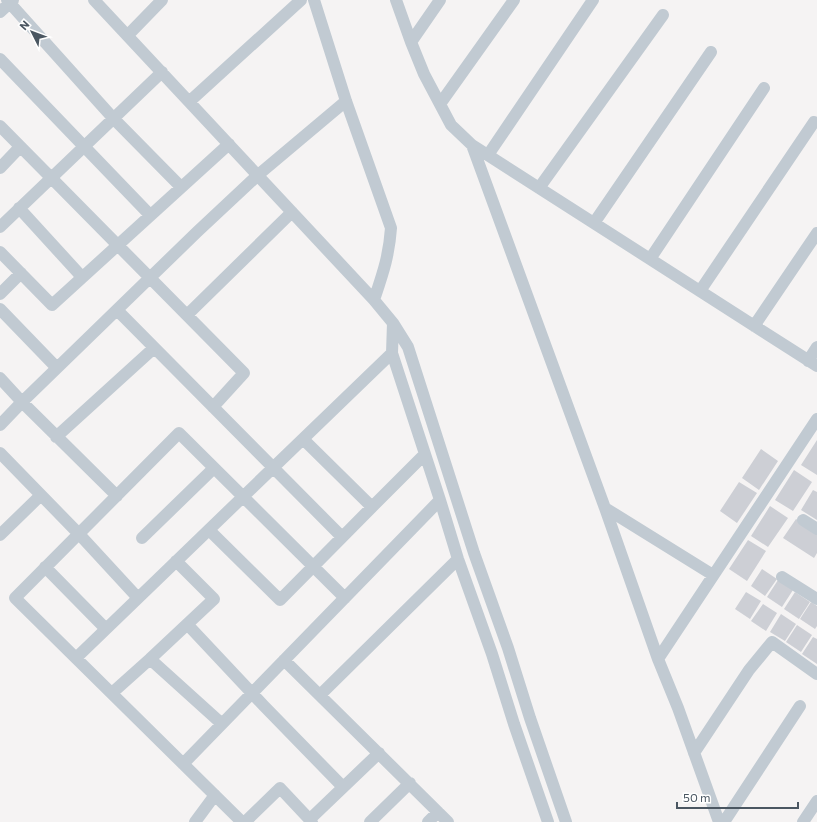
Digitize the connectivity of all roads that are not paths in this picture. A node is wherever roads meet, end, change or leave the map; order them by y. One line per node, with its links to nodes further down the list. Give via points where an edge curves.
1 (94, 0): 12 (street)
2 (162, 0): 12 (street)
3 (300, 0): 18 (street)
4 (314, 0): 19 (street)
5 (396, 0): 13 (street)
6 (440, 0): 13 (street)
7 (514, 0): 20 (street)
8 (593, 0): 28 (street)
9 (10, 1): 10 (street); 21 (street)
10 (0, 12)
11 (663, 15): 33 (street)
12 (128, 35): 16 (street)
13 (410, 42): 20 (street)
14 (711, 52): 37 (street)
15 (0, 59): 26 (street)
16 (162, 72): 18 (street); 21 (street)
17 (764, 88): 42 (street)
18 (190, 101): 24 (street)
19 (346, 101): 30 (street); 48 (street, via 391,228 386,264)
20 (440, 104): 25 (street, via 451,125)
21 (113, 118): 26 (street); 32 (street)
22 (814, 122): 46 (street)
23 (0, 126): 27 (street)
24 (229, 144): 30 (street); 32 (street)
25 (472, 145): 28 (street); 75 (street)
26 (83, 146): 31 (street); 36 (street)
27 (20, 147): 29 (street); 31 (street)
28 (488, 155): 33 (street)
29 (0, 168)
30 (258, 175): 35 (street); 45 (street)
31 (50, 177): 34 (street); 40 (street)
32 (181, 187): 36 (street)
33 (539, 188): 37 (street)
34 (19, 208): 38 (street); 44 (street)
35 (292, 212): 48 (street); 51 (street)
36 (150, 215): 40 (street)
37 (594, 223): 42 (street)
38 (0, 227)
39 (817, 233): 53 (street)
40 (117, 245): 44 (street); 45 (street)
41 (0, 252): 43 (street)
42 (650, 259): 46 (street)
43 (21, 274): 44 (street, via 52,305); 47 (street)
44 (82, 277)
45 (150, 278): 50 (street); 51 (street)
46 (700, 291): 53 (street)
47 (0, 294)
48 (374, 300): 52 (street)
49 (0, 310): 58 (street)
50 (117, 310): 55 (street); 58 (street)
51 (187, 315): 61 (street, via 244,373)
52 (393, 323): 56 (street); 120 (street, via 408,347 474,553)
53 (754, 326): 57 (street)
54 (817, 347): 57 (street)
55 (154, 348): 61 (street); 64 (street)
56 (392, 353): 65 (street); 67 (street)
57 (812, 363)
58 (57, 368): 60 (street)
59 (0, 378): 60 (street)
60 (22, 402): 63 (street); 64 (street)
61 (213, 407): 69 (street)
62 (817, 419): 87 (street)
63 (0, 426)
64 (56, 437): 71 (street)
65 (303, 439): 69 (street); 74 (street)
66 (0, 453): 70 (street)
67 (424, 455): 73 (street); 74 (street)
68 (214, 468): 71 (street, via 179,433); 72 (street); 82 (street)
69 (273, 468): 72 (street); 81 (street)
70 (41, 495): 79 (street); 80 (street)
71 (117, 496): 80 (street)
72 (243, 497): 78 (street); 85 (street)
73 (440, 500): 83 (street); 90 (street)
74 (372, 507): 81 (street)
75 (606, 508): 87 (street); 96 (street)
76 (803, 520): 77 (street)
77 (817, 529)
78 (209, 530): 84 (street); 85 (street, via 280,600)
79 (0, 534)
80 (78, 534): 86 (street); 89 (street)
81 (342, 537): 85 (street)
82 (142, 538)
83 (458, 559): 101 (street); 119 (street)
84 (176, 561): 89 (street); 92 (street, via 214,599)
85 (313, 566): 90 (street)
86 (45, 568): 93 (street); 94 (street, via 15,598)
87 (713, 575): 96 (street)
88 (782, 576): 91 (street)
89 (138, 598): 93 (street)
90 (345, 598): 97 (street)
91 (817, 600)
92 (187, 624): 95 (street); 100 (street)
93 (106, 629): 94 (street)
94 (76, 658): 99 (street)
95 (150, 659): 99 (street); 103 (street)
96 (658, 659): 105 (street)
97 (284, 660): 100 (street); 101 (street)
98 (817, 674): 105 (street, via 772,642 749,670)
99 (112, 693): 106 (street)
100 (252, 693): 103 (street); 108 (street)
101 (320, 695): 104 (street)
102 (800, 706): 122 (street)
103 (222, 724): 106 (street)
104 (379, 753): 107 (street); 108 (street)
105 (694, 753): 121 (street)
106 (183, 764): 109 (street)
107 (410, 783): 111 (street); 116 (street)
108 (343, 787): 112 (street)
109 (215, 795): 113 (street); 114 (street)
110 (817, 802): 123 (street)
111 (438, 812): 117 (street); 118 (street)
112 (311, 821): 115 (street, via 280,788)
113 (195, 822)
114 (242, 822)
115 (245, 822)
116 (370, 822)
117 (428, 822)
118 (448, 822)
119 (548, 822)
120 (566, 822)
121 (719, 822)
122 (724, 822)
123 (803, 822)

